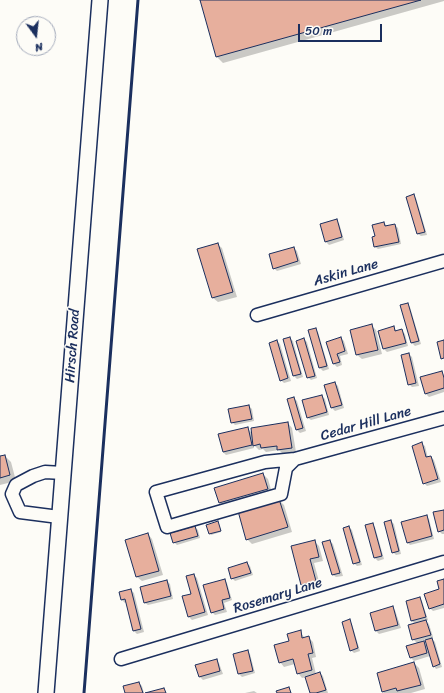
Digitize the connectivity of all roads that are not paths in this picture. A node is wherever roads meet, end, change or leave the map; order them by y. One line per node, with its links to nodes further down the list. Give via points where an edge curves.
1 (100, 0): 6 (main road, Hirsch Road)
2 (444, 261): 3 (street, Askin Lane)
3 (257, 315)
4 (444, 418): 5 (street, Cedar Hill Lane)
5 (295, 459): 5 (street, Cedar Hill Lane, via 265,462 156,492 167,527 281,494 286,468)
6 (63, 473): 7 (main road, Hirsch Road); 7 (street, via 45,472 33,476 16,485 12,494 20,512)
7 (59, 517): 10 (main road, Hirsch Road)
8 (444, 562): 9 (street, Rosemary Lane)
9 (121, 659)
10 (46, 693)

